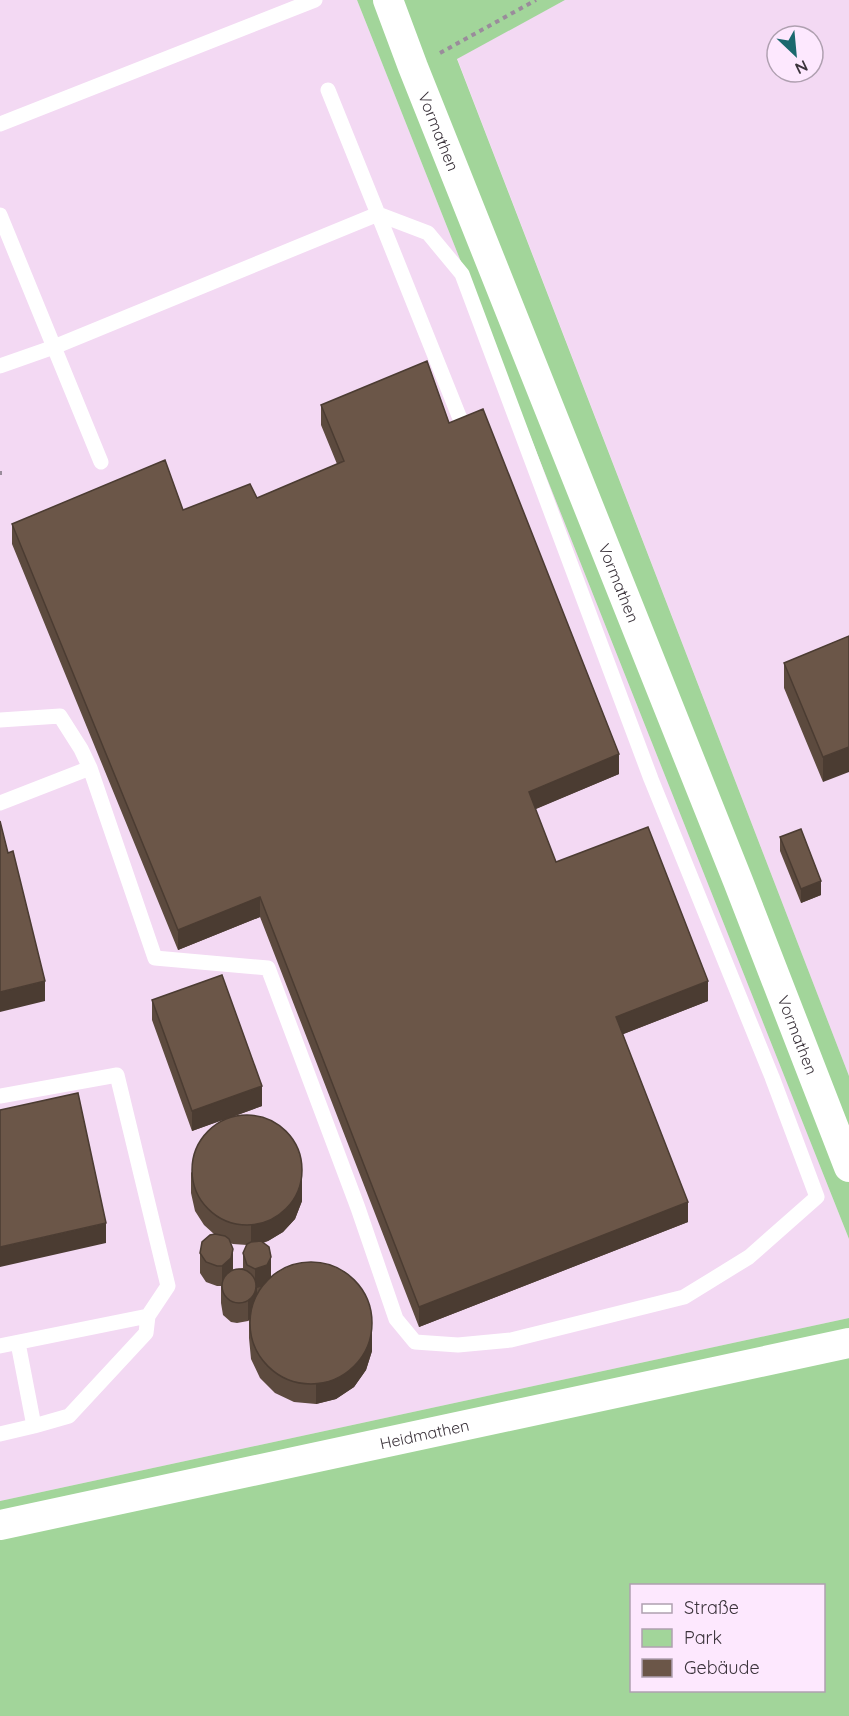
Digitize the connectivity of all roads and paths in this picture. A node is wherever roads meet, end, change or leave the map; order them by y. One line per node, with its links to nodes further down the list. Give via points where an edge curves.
1 (315, 0): 6 (lane)
2 (388, 0): 4 (street, Vormathen)
3 (536, 0): 4 (path)
4 (413, 67): 17 (street, Vormathen)
5 (328, 90): 7 (lane)
6 (0, 124)
7 (378, 214): 9 (lane); 11 (lane); 14 (lane, via 428,233 462,274 651,778 817,1197 749,1257 684,1297 512,1340 458,1345 415,1342 396,1318 268,968 155,958)
8 (0, 215): 9 (lane)
9 (54, 347): 10 (lane); 12 (lane)
10 (0, 366)
11 (467, 436)
12 (101, 462)
13 (0, 720): 14 (lane, via 60,716)
14 (90, 768): 15 (lane)
15 (0, 803)
16 (0, 1096): 18 (lane, via 117,1075 168,1286)
17 (849, 1167)
18 (148, 1316): 19 (lane); 22 (lane, via 146,1333 69,1416)
19 (18, 1343): 21 (lane); 22 (lane)
20 (849, 1343): 24 (street, Heidmathen)
21 (0, 1346)
22 (34, 1426): 23 (lane)
23 (0, 1434)
24 (0, 1525)

